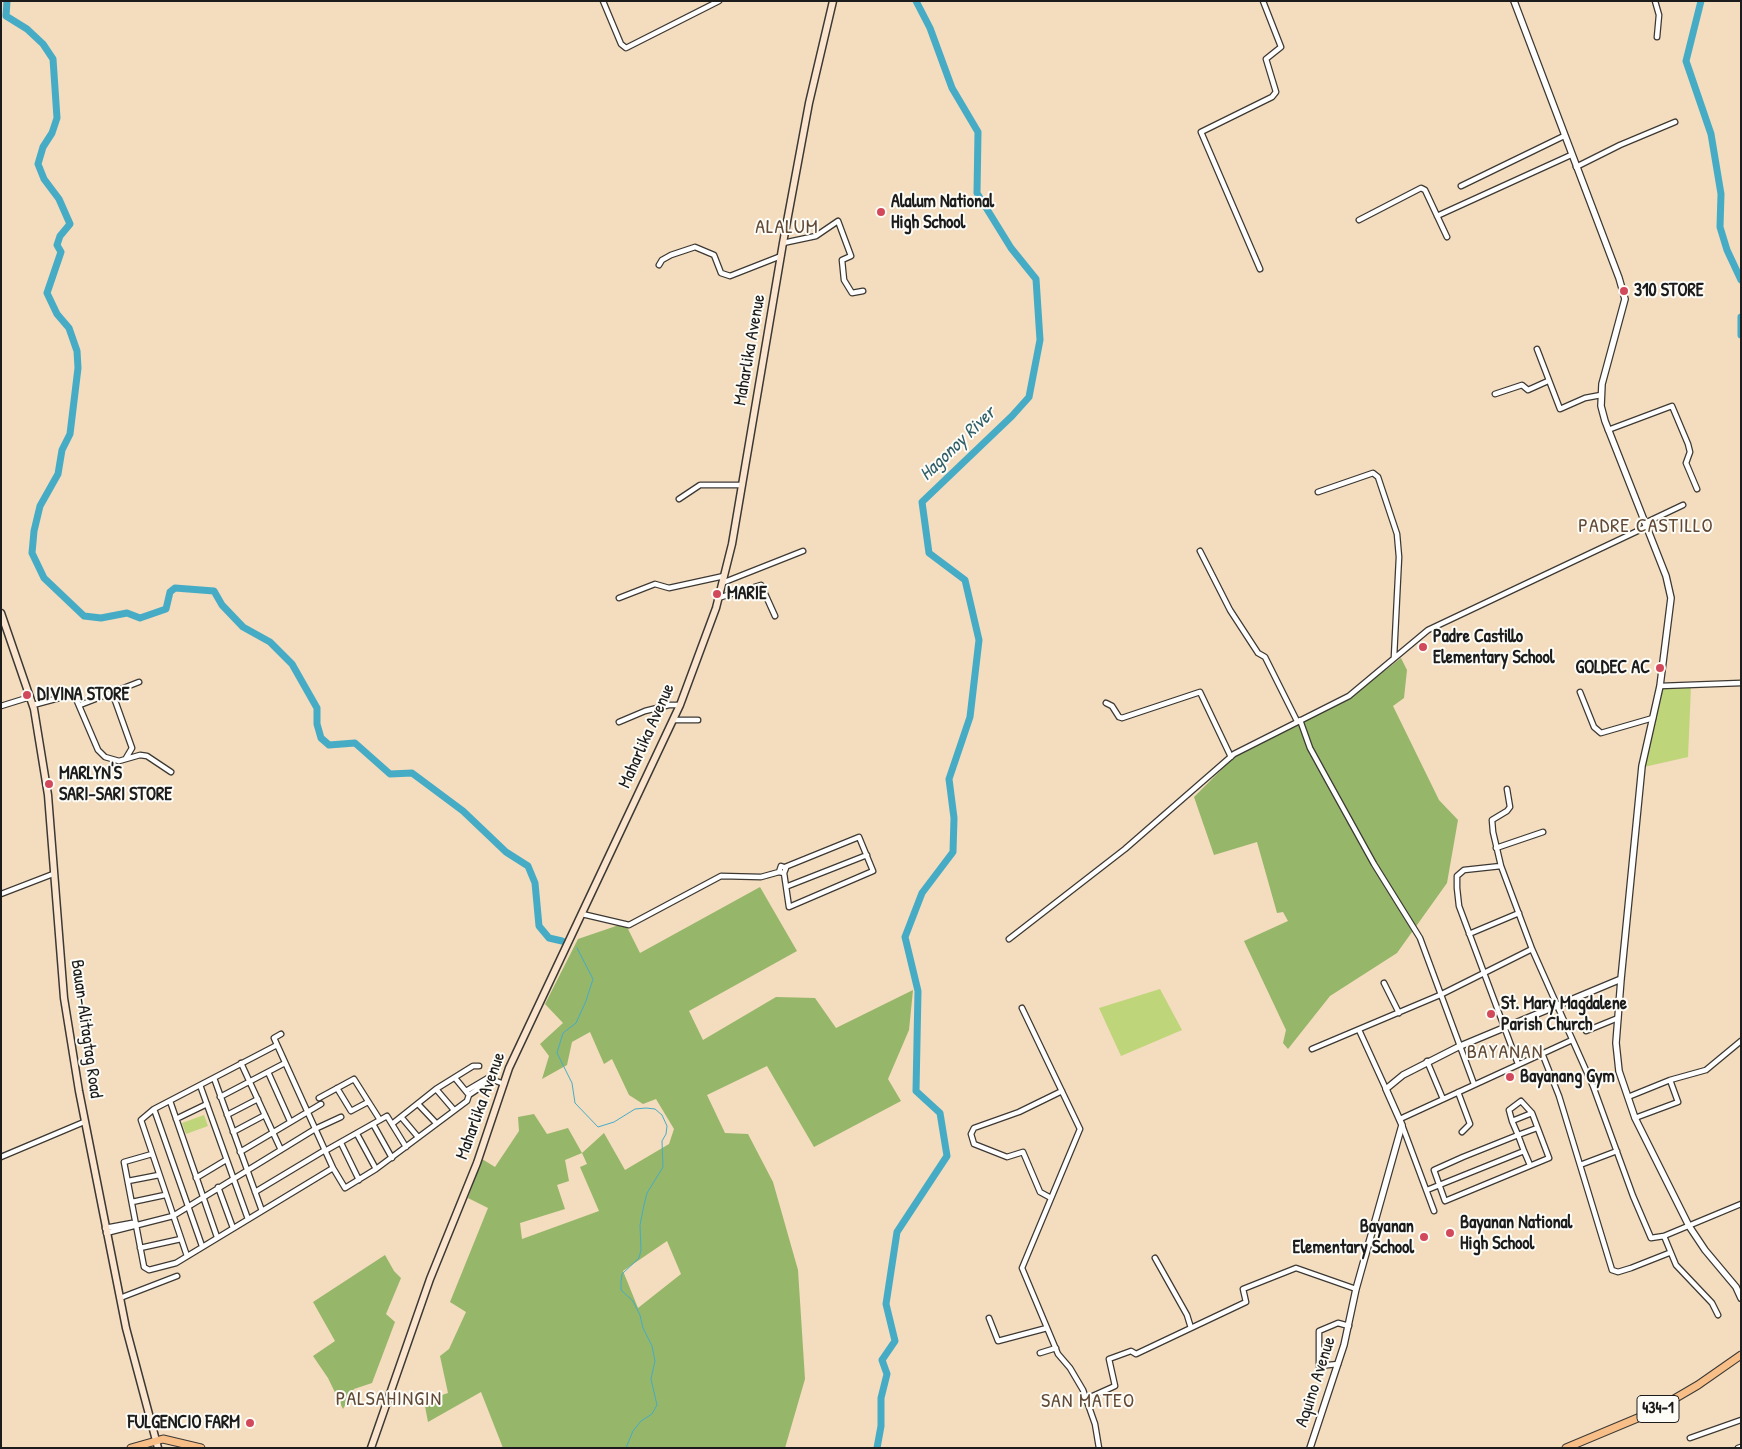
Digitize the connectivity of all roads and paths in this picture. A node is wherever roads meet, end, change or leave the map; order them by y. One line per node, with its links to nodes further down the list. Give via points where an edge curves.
1 (603, 1): 2 (street, via 621,44 626,48)
2 (719, 1)
3 (833, 1): 16 (main road, Maharlika Avenue, via 809,103)
4 (1263, 1): 19 (street, via 1280,48 1266,59 1276,92 1272,97 1201,132)
5 (1514, 1): 9 (street)
6 (1654, 1): 7 (street, via 1659,15)
7 (1657, 37)
8 (1675, 122): 11 (street)
9 (1564, 136): 10 (street); 12 (street)
10 (1571, 155): 11 (street); 13 (street)
11 (1576, 167): 24 (street, via 1625,299)
12 (1461, 186)
13 (1437, 216): 14 (street, via 1421,188); 15 (street)
14 (1359, 220)
15 (1447, 237)
16 (783, 243): 17 (main road, Maharlika Avenue); 20 (street, via 816,236 838,221 851,256 842,260 844,280 852,293)
17 (781, 256): 18 (street, via 730,276 721,272 714,255 695,247 671,255); 26 (main road, Maharlika Avenue)
18 (659, 264)
19 (1260, 269)
20 (862, 291)
21 (1537, 349): 22 (street)
22 (1548, 381): 23 (street, via 1528,390 1522,385); 24 (street, via 1560,409)
23 (1494, 394)
24 (1601, 395): 25 (street)
25 (1608, 430): 27 (street, via 1672,406 1688,444 1690,452 1686,463); 31 (street)
26 (742, 485): 29 (street, via 700,485); 34 (main road, Maharlika Avenue)
27 (1698, 489)
28 (1318, 492): 39 (street, via 1373,473 1378,476 1395,526 1399,557)
29 (679, 499)
30 (1683, 505): 31 (street)
31 (1646, 525): 39 (street, via 1428,630); 42 (street, via 1671,598)
32 (803, 552): 34 (street)
33 (1200, 552): 54 (street, via 1230,610 1258,653 1265,657)
34 (723, 580): 35 (street, via 669,588 655,584); 36 (main road, Maharlika Avenue)
35 (619, 598)
36 (718, 598): 38 (street, via 761,585); 49 (main road, Maharlika Avenue)
37 (1, 614): 45 (main road, Bauan-Alitagtag Road)
38 (775, 616)
39 (1394, 657): 54 (street, via 1349,696)
40 (139, 682): 43 (street)
41 (1741, 682): 42 (street)
42 (1660, 686): 51 (street)
43 (112, 692): 47 (street); 57 (street, via 132,748)
44 (1580, 692): 51 (street, via 1594,727 1601,733)
45 (30, 697): 48 (main road, Bauan-Alitagtag Road); 50 (street)
46 (1106, 703): 56 (street, via 1122,718 1200,692)
47 (80, 704): 48 (street, via 76,696 70,694); 57 (street, via 98,750 112,760)
48 (33, 705): 65 (main road, Bauan-Alitagtag Road, via 48,795)
49 (680, 705): 52 (main road, Maharlika Avenue); 55 (street, via 645,711)
50 (1, 706)
51 (1653, 718): 74 (street, via 1642,766)
52 (673, 720): 53 (street); 69 (main road, Maharlika Avenue)
53 (698, 720)
54 (1298, 720): 56 (street); 76 (street, via 1374,864 1420,938)
55 (618, 722)
56 (1230, 757): 71 (street, via 1125,849)
57 (126, 758): 58 (street, via 147,756)
58 (171, 772)
59 (1507, 789): 61 (street, via 1510,807 1492,820)
60 (1543, 832): 61 (street)
61 (1496, 848): 63 (street)
62 (867, 855): 64 (street, via 859,837 785,866 786,870); 66 (street); 66 (street, via 872,872 789,906)
63 (1501, 866): 68 (street); 70 (street, via 1464,870 1457,876 1459,906)
64 (781, 872): 66 (street); 69 (street, via 762,877 721,876 629,925)
65 (53, 874): 67 (street); 133 (main road, Bauan-Alitagtag Road, via 64,998)
66 (788, 886)
67 (1, 894)
68 (1519, 913): 70 (street); 72 (street)
69 (582, 914): 101 (main road, Maharlika Avenue)
70 (1469, 934): 73 (street)
71 (1009, 939)
72 (1532, 949): 73 (street); 77 (street)
73 (1483, 974): 76 (street); 81 (street)
74 (1621, 980): 77 (street); 80 (street)
75 (1384, 983): 79 (street)
76 (1440, 995): 79 (street); 88 (street)
77 (1558, 1005): 81 (street); 85 (street)
78 (1022, 1008): 107 (street)
79 (1399, 1012): 82 (street)
80 (1618, 1018): 83 (street); 111 (street, via 1619,1071)
81 (1505, 1026): 88 (street); 94 (street)
82 (1359, 1030): 89 (street); 106 (street)
83 (1586, 1031)
84 (281, 1034): 87 (street, via 274,1038)
85 (1572, 1040): 90 (street); 151 (street)
86 (1741, 1041): 99 (street, via 1706,1070)
87 (277, 1045): 92 (street); 93 (street)
88 (1458, 1047): 91 (street); 102 (street)
89 (1312, 1049)
90 (1542, 1053): 94 (street); 158 (street)
91 (1427, 1061): 106 (street); 114 (street)
92 (242, 1063): 97 (street); 100 (street)
93 (285, 1063): 96 (street); 122 (street)
94 (1518, 1064): 102 (street)
95 (479, 1066): 98 (street, via 473,1066)
96 (268, 1072): 100 (street); 131 (street)
97 (214, 1078): 103 (street); 110 (street)
98 (455, 1078): 105 (street); 109 (street)
99 (1670, 1080): 111 (street); 128 (street, via 1678,1102)
100 (250, 1082): 110 (street); 113 (street)
101 (504, 1084): 109 (street, via 494,1081); 213 (main road, Maharlika Avenue, via 477,1163 430,1279)
102 (1474, 1084): 108 (street)
103 (200, 1085): 115 (street); 117 (street)
104 (337, 1088): 112 (street); 116 (street, via 351,1111); 116 (street, via 354,1079)
105 (436, 1089): 119 (street); 121 (street)
106 (1386, 1089): 134 (street)
107 (1062, 1091): 173 (street, via 1080,1129); 173 (street, via 1019,1112 974,1128 971,1134 974,1144 1007,1157 1023,1152 1040,1192)
108 (1458, 1092): 114 (street); 142 (street, via 1470,1124)
109 (468, 1093): 121 (street, via 467,1100)
110 (220, 1097): 124 (street)
111 (1628, 1097): 128 (street)
112 (319, 1098)
113 (258, 1099): 124 (street); 125 (street)
114 (1443, 1099): 134 (street)
115 (170, 1101): 120 (street); 129 (street)
116 (368, 1102): 130 (street)
117 (207, 1104): 129 (street); 156 (street)
118 (321, 1104): 122 (street)
119 (418, 1104): 127 (street); 137 (street)
120 (154, 1109): 153 (street, via 141,1120); 176 (street)
121 (454, 1110): 137 (street)
122 (306, 1111): 131 (street); 139 (street)
123 (1532, 1113): 132 (street); 132 (street, via 1521,1101 1509,1110); 138 (street)
124 (227, 1115): 140 (street)
125 (265, 1115): 140 (street); 141 (street)
126 (341, 1117): 139 (street)
127 (402, 1118): 136 (street); 145 (street)
128 (1635, 1118): 182 (street)
129 (176, 1119): 163 (street)
130 (380, 1120): 135 (street); 136 (street, via 387,1116)
131 (290, 1121): 141 (street)
132 (1512, 1121): 144 (street)
133 (84, 1122): 154 (street); 184 (main road, Bauan-Alitagtag Road)
134 (1401, 1122): 169 (street); 194 (street, Aquino Avenue)
135 (374, 1124): 143 (street); 155 (street)
136 (392, 1124): 147 (street)
137 (436, 1124): 145 (street)
138 (1537, 1128): 144 (street); 157 (street, via 1549,1158)
139 (315, 1129): 148 (street); 149 (street)
140 (233, 1132): 152 (street)
141 (273, 1132): 148 (street); 152 (street)
142 (1462, 1132)
143 (357, 1134): 146 (street); 161 (street)
144 (1518, 1135): 150 (street); 167 (street, via 1434,1170)
145 (418, 1137): 147 (street)
146 (340, 1143): 149 (street); 165 (street)
147 (406, 1147): 155 (street)
148 (281, 1150): 160 (street)
149 (325, 1151): 159 (street); 170 (street)
150 (1524, 1151): 157 (street); 167 (street)
151 (1617, 1151): 158 (street); 185 (street, via 1651,1238)
152 (240, 1152): 160 (street)
153 (152, 1154): 162 (street); 166 (street, via 124,1162)
154 (1, 1157)
155 (392, 1158): 161 (street)
156 (226, 1160): 163 (street); 164 (street)
157 (1530, 1165): 167 (street, via 1445,1201)
158 (1580, 1165): 190 (street, via 1612,1270 1618,1272 1632,1268)
159 (333, 1168): 165 (street, via 345,1188); 177 (street)
160 (247, 1170): 164 (street); 170 (street)
161 (376, 1170): 165 (street)
162 (159, 1175): 166 (street); 171 (street)
163 (196, 1178): 172 (street)
164 (232, 1179): 168 (street); 180 (street)
165 (359, 1180)
166 (128, 1181): 174 (street)
167 (1440, 1186): 169 (street)
168 (218, 1187): 172 (street); 183 (street)
169 (1427, 1190): 178 (street)
170 (255, 1192): 177 (street)
171 (165, 1195): 174 (street); 179 (street)
172 (202, 1197): 176 (street); 186 (street)
173 (1051, 1198): 200 (street, via 1022,1268)
174 (132, 1202): 181 (street)
175 (1741, 1204): 182 (street)
176 (190, 1207): 179 (street); 188 (street)
177 (262, 1211): 180 (street)
178 (1434, 1211)
179 (173, 1216): 181 (street); 187 (street)
180 (248, 1219): 183 (street)
181 (135, 1225): 184 (street); 189 (street)
182 (1689, 1226): 185 (street); 196 (street)
183 (233, 1228): 186 (street)
184 (105, 1230): 195 (main road, Bauan-Alitagtag Road)
185 (1664, 1236): 190 (street)
186 (217, 1237): 188 (street)
187 (182, 1239): 189 (street); 191 (street)
188 (202, 1246): 191 (street)
189 (140, 1248): 191 (street, via 146,1270 169,1266)
190 (1670, 1253): 197 (street, via 1679,1270 1712,1303)
191 (187, 1256)
192 (1155, 1258): 201 (street)
193 (177, 1276): 195 (street)
194 (1356, 1289): 199 (street, Aquino Avenue); 201 (street, via 1296,1268 1243,1289 1246,1302)
195 (120, 1298): 209 (main road, Bauan-Alitagtag Road)
196 (1741, 1298)
197 (1718, 1315)
198 (989, 1318): 200 (street, via 998,1341)
199 (1349, 1326): 205 (street, Aquino Avenue); 205 (street, via 1338,1323 1319,1331 1319,1366)
200 (1047, 1328): 202 (street)
201 (1191, 1328): 206 (street, via 1136,1354 1131,1351 1109,1359 1116,1386)
202 (1056, 1348): 203 (street); 206 (street)
203 (1040, 1353)
204 (1741, 1355): 216 (main road, 434-1, via 1652,1412)
205 (1338, 1364): 215 (street, Aquino Avenue)
206 (1086, 1399): 214 (street)
207 (1741, 1420): 208 (street)
208 (1690, 1438)
209 (155, 1440): 210 (main road); 211 (main road, Bauan-Alitagtag Road); 212 (main road, via 178,1441)
210 (131, 1448)
211 (158, 1448)
212 (201, 1448)
213 (371, 1448)
214 (1099, 1448)
215 (1310, 1448)
216 (1566, 1448)

